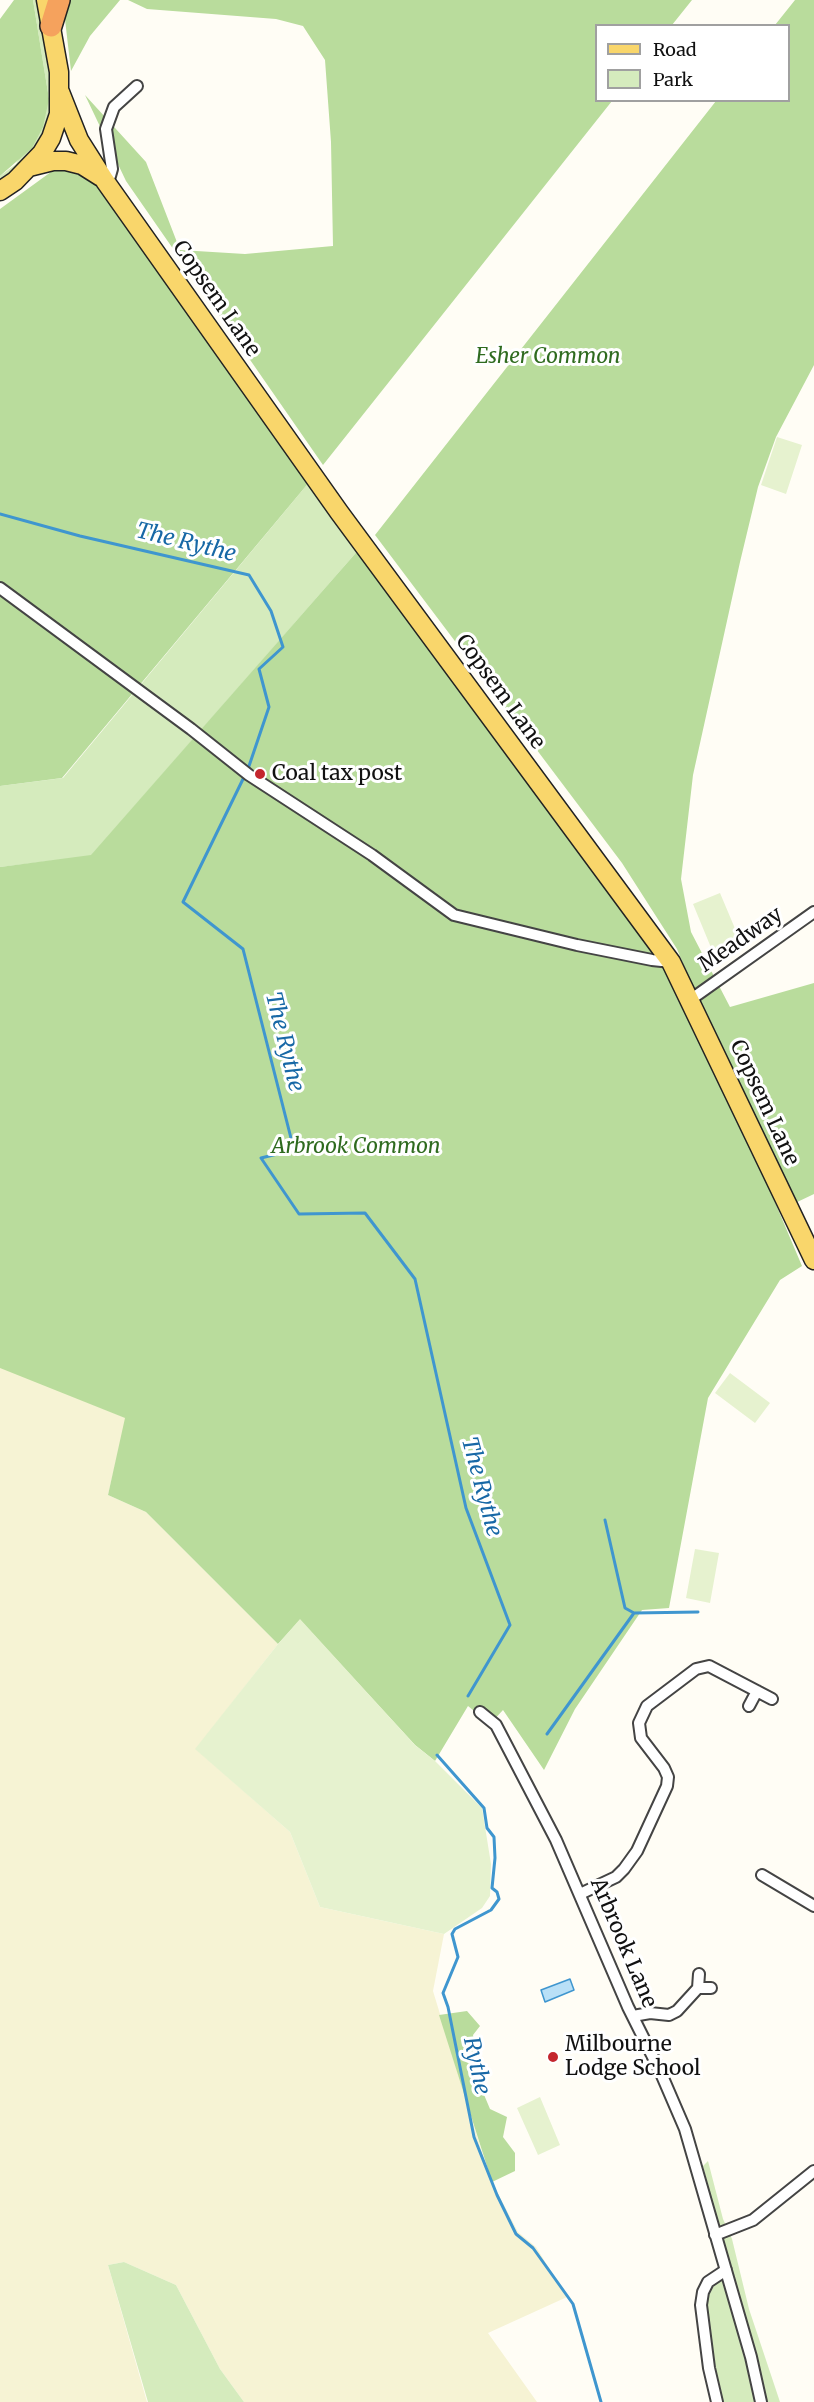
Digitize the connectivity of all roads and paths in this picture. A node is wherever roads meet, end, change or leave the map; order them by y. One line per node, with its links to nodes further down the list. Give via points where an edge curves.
1 (46, 0): 3 (main road)
2 (59, 0): 3 (highway)
3 (51, 26): 5 (main road)
4 (136, 86): 7 (street, via 114,107 106,129 112,169)
5 (60, 92): 6 (main road, via 56,125 42,153); 7 (main road, Copsem Lane, via 79,140)
6 (29, 167): 7 (main road, Copsem Lane, via 53,160 66,161 82,165); 8 (main road)
7 (104, 180): 11 (main road, Copsem Lane, via 339,512)
8 (0, 191)
9 (0, 588): 11 (street, via 245,772 372,855 454,915 577,945)
10 (814, 912): 12 (street, Meadway)
11 (671, 962): 12 (main road, Copsem Lane)
12 (690, 1000): 13 (main road, Copsem Lane)
13 (814, 1260)
14 (757, 1690): 15 (street); 16 (street); 19 (street, via 724,1672 702,1666 647,1707 639,1723 641,1738 664,1768 667,1786 624,1869)
15 (772, 1699)
16 (749, 1706)
17 (480, 1712): 19 (street, Arbrook Lane, via 496,1725 513,1755)
18 (762, 1875): 20 (street)
19 (580, 1894): 24 (street, Arbrook Lane)
20 (814, 1906)
21 (699, 1974): 22 (street)
22 (698, 1988): 23 (street); 24 (street, via 669,2015)
23 (711, 1988)
24 (633, 2016): 26 (street, Arbrook Lane, via 685,2129)
25 (814, 2171): 26 (street, via 753,2220)
26 (715, 2235): 27 (street, Arbrook Lane)
27 (726, 2270): 28 (street, via 708,2282 701,2305); 29 (street, Arbrook Lane)
28 (717, 2402)
29 (761, 2402)

